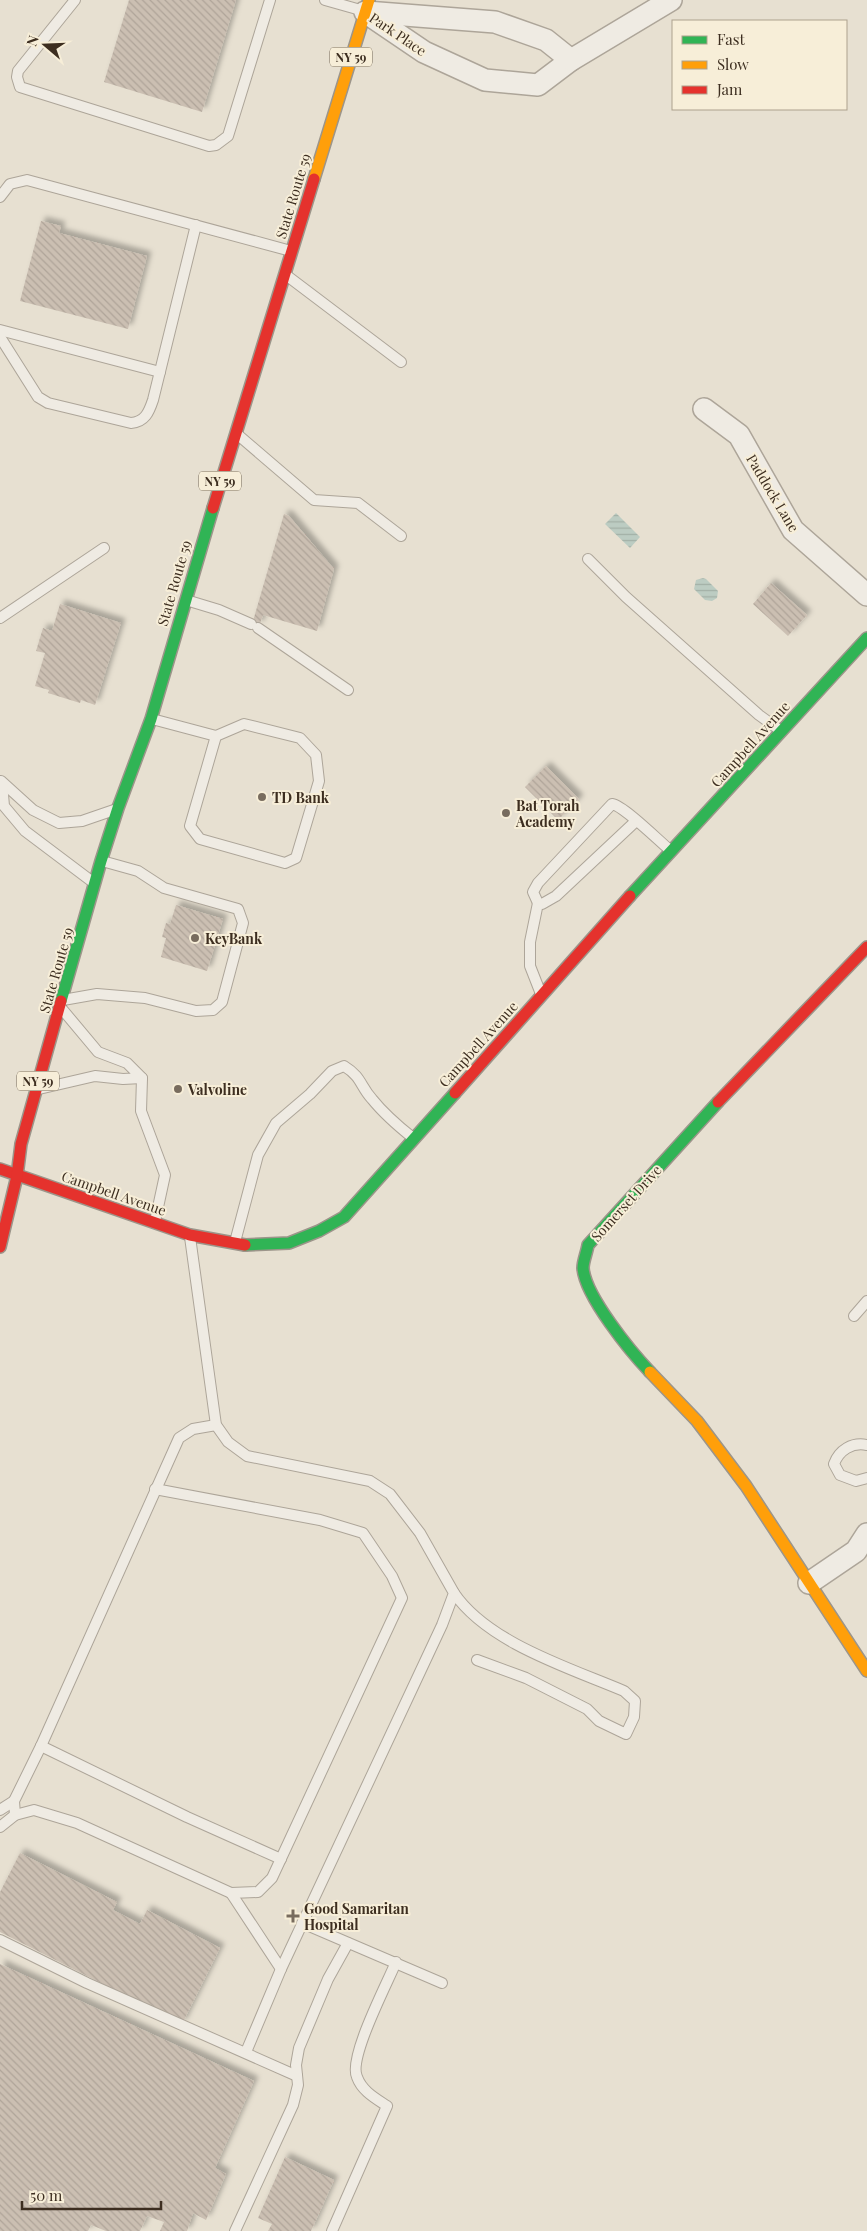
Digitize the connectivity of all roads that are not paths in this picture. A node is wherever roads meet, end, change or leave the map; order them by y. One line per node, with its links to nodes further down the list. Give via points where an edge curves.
1 (75, 0): 2 (lane, via 18,70 20,87 209,146 216,146 228,136)
2 (270, 0)
3 (325, 0): 5 (lane)
4 (671, 0): 6 (street, Park Place)
5 (367, 6): 6 (street, Park Place, via 496,22 546,40); 6 (street, Park Place, via 424,52 485,80 538,86); 9 (street, State Route 59 / NY 59)
6 (571, 60)
7 (0, 197): 8 (lane, via 10,184 27,180)
8 (196, 225): 9 (lane); 14 (lane)
9 (292, 251): 10 (street, State Route 59 / NY 59)
10 (285, 274): 13 (lane); 16 (street, State Route 59 / NY 59)
11 (0, 330): 14 (lane)
12 (0, 337): 14 (lane, via 38,397 48,403 130,423 138,423 147,415)
13 (401, 362)
14 (160, 372)
15 (704, 409): 20 (street, Paddock Lane, via 739,435 793,530)
16 (235, 432): 17 (lane, via 314,500 358,502); 21 (street, State Route 59 / NY 59)
17 (401, 536)
18 (104, 548): 22 (lane)
19 (588, 559): 26 (lane, via 634,604)
20 (867, 596)
21 (185, 600): 24 (lane, via 255,626); 25 (street, State Route 59 / NY 59)
22 (0, 618)
23 (867, 638): 26 (street, Campbell Avenue)
24 (348, 690)
25 (151, 718): 27 (lane); 29 (street, State Route 59 / NY 59)
26 (782, 731): 31 (street, Campbell Avenue)
27 (216, 736): 27 (lane, via 244,724 300,738 316,755 320,781 296,858 285,863 200,839 190,826)
28 (1, 783): 29 (lane, via 33,810 59,823 82,822); 33 (lane, via 4,806 25,831)
29 (118, 808): 32 (street, State Route 59 / NY 59)
30 (636, 821): 31 (lane); 34 (lane, via 556,896); 34 (lane, via 616,805 607,808 538,883 533,892)
31 (671, 852): 36 (street, Campbell Avenue)
32 (101, 860): 33 (street, State Route 59 / NY 59); 37 (lane, via 138,872 164,888 238,909 243,923 222,1002 213,1010 196,1010 145,998 97,994)
33 (96, 884): 37 (street, State Route 59 / NY 59)
34 (538, 903): 36 (lane, via 530,942 530,966)
35 (867, 947): 54 (street, Somerset Drive, via 735,1084 588,1245 583,1268 593,1297 636,1357 697,1421 746,1486)
36 (542, 995): 40 (street, Campbell Avenue)
37 (61, 1004): 38 (lane, via 98,1052 127,1063); 39 (street, State Route 59 / NY 59)
38 (142, 1078): 39 (lane, via 94,1076); 43 (lane, via 141,1111 165,1175)
39 (36, 1090): 42 (street, State Route 59 / NY 59, via 21,1144)
40 (414, 1138): 45 (street, Campbell Avenue, via 344,1218 289,1243); 45 (lane, via 370,1097 356,1073 344,1066 332,1071 276,1123 258,1155)
41 (0, 1169): 42 (street, Campbell Avenue)
42 (17, 1176): 43 (street, Campbell Avenue); 46 (street, NY 59)
43 (154, 1223): 44 (street, Campbell Avenue)
44 (190, 1235): 45 (street, Campbell Avenue); 49 (lane)
45 (235, 1243)
46 (0, 1247)
47 (867, 1302): 48 (lane)
48 (854, 1316)
49 (216, 1425): 52 (lane, via 193,1429 179,1438); 55 (lane, via 228,1442 247,1456 370,1481 390,1494 420,1533)
50 (867, 1445): 51 (lane, via 850,1446 837,1454 834,1464 840,1476 856,1481)
51 (867, 1478)
52 (155, 1489): 58 (lane, via 140,1529); 63 (lane, via 320,1520 363,1533 392,1576 402,1598)
53 (867, 1534): 54 (street, via 856,1551)
54 (809, 1583): 57 (street, Somerset Drive)
55 (454, 1593): 56 (lane, via 462,1605 503,1638 624,1691 635,1701 634,1717 626,1734 598,1721 587,1709 526,1678); 65 (lane)
56 (477, 1660)
57 (867, 1671)
58 (41, 1746): 59 (lane); 63 (lane)
59 (14, 1802): 60 (lane); 61 (lane)
60 (0, 1810)
61 (15, 1815): 62 (lane); 64 (lane, via 34,1810 77,1823)
62 (0, 1827)
63 (281, 1859): 64 (lane, via 272,1878 258,1892)
64 (231, 1893): 69 (lane)
65 (302, 1924): 67 (lane); 69 (lane)
66 (0, 1940): 71 (lane, via 87,1983)
67 (348, 1943): 68 (lane); 72 (lane, via 328,1979 299,2048)
68 (396, 1962): 70 (lane); 74 (lane, via 362,2040 356,2062 356,2076 363,2089 387,2106)
69 (281, 1969): 71 (lane)
70 (442, 1983)
71 (246, 2052): 72 (lane)
72 (297, 2076): 73 (lane, via 293,2105)
73 (235, 2231)
74 (332, 2231)

